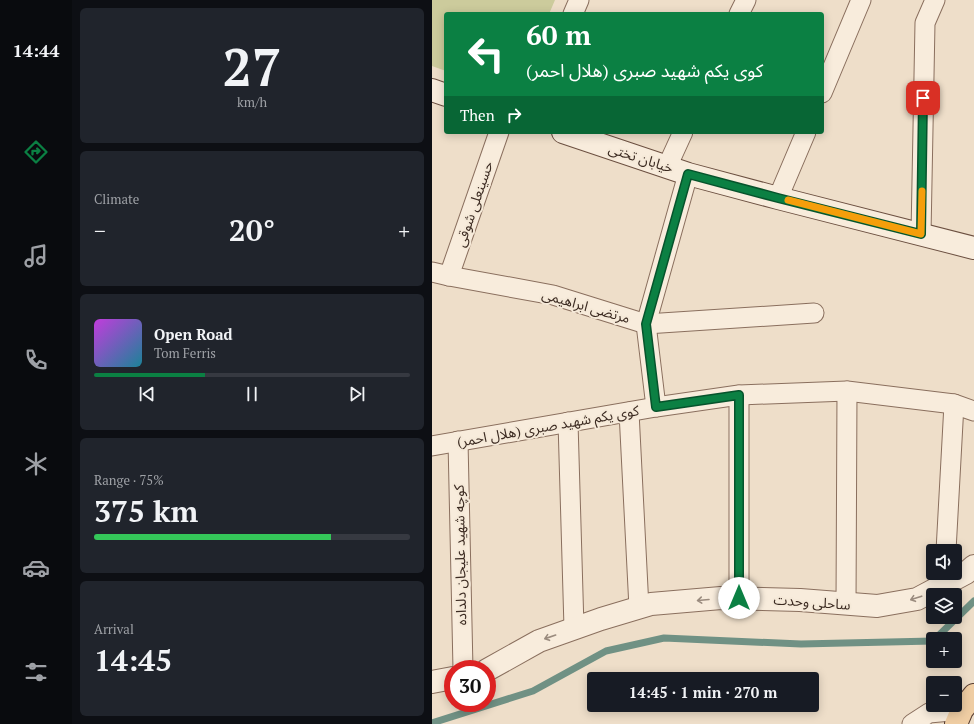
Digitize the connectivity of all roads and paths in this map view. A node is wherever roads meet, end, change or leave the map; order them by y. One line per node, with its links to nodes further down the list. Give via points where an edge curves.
1 (579, 0): 5 (street)
2 (746, 0): 6 (street)
3 (861, 0): 7 (street)
4 (935, 0): 17 (street, via 925,23)
5 (574, 12)
6 (740, 12)
7 (824, 88)
8 (432, 90): 9 (street)
9 (444, 94)
10 (498, 134): 19 (street, حسینعلی شوقی)
11 (570, 134): 14 (street, خیابان تختی)
12 (682, 134): 14 (street)
13 (805, 134): 16 (street)
14 (667, 167): 15 (street, خیابان تختی)
15 (688, 174): 16 (street, خیابان تختی); 21 (street)
16 (778, 198): 17 (street, خیابان تختی)
17 (921, 234): 18 (street, خیابان تختی)
18 (974, 248)
19 (441, 274): 21 (street, مرتضی ابراهیمی, via 553,295)
20 (814, 313): 21 (street, مرتضی ابراهیمی)
21 (646, 324): 25 (street)
22 (847, 391): 23 (street, کوی یکم شهید صبری (هلال احمر)); 24 (street, کوی یکم شهید صبری (هلال احمر)); 36 (street)
23 (739, 395): 25 (street, کوی یکم شهید صبری (هلال احمر)); 35 (street)
24 (954, 404): 26 (street, کوی یکم شهید صبری (هلال احمر)); 31 (street)
25 (656, 407): 27 (street, کوی یکم شهید صبری (هلال احمر))
26 (974, 411)
27 (629, 412): 28 (street, کوی یکم شهید صبری (هلال احمر)); 37 (street)
28 (568, 422): 29 (street, کوی یکم شهید صبری (هلال احمر)); 38 (street)
29 (458, 441): 30 (street, کوی یکم شهید صبری (هلال احمر)); 39 (street, کوچه شهید علیجان دلداده)
30 (432, 446)
31 (946, 544)
32 (974, 566): 33 (street, ساحلی وحدت)
33 (962, 574)
34 (943, 580): 36 (street, ساحلی وحدت, one-way to 36, via 917,599 877,606)
35 (739, 598): 36 (street, ساحلی وحدت); 37 (street, ساحلی وحدت, one-way to 37, via 651,604)
36 (846, 604)
37 (639, 608): 38 (street, ساحلی وحدت)
38 (574, 628): 40 (street, ساحلی وحدت, one-way to 40, via 539,641)
39 (463, 660)
40 (496, 665)
41 (444, 680): 42 (street)
42 (432, 682)
43 (964, 710): 44 (street, via 929,713)
44 (912, 724)

